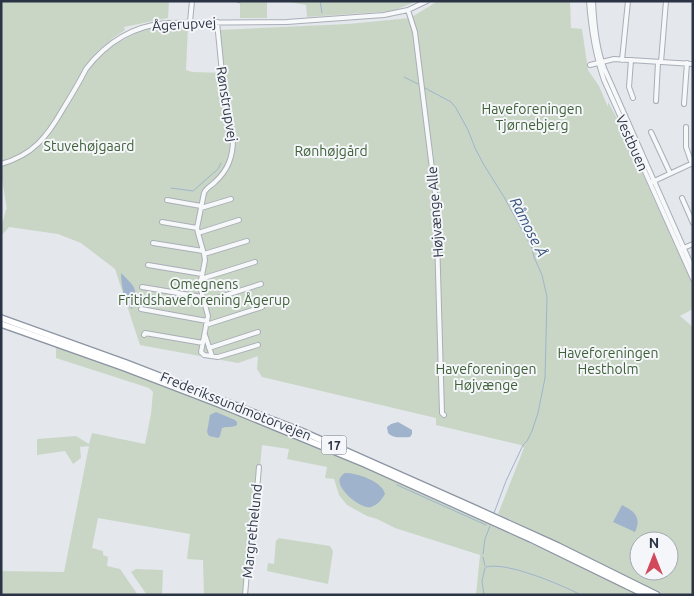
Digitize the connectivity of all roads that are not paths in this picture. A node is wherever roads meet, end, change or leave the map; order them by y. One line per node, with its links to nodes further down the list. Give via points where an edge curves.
1 (192, 1): 8 (street)
2 (427, 1): 7 (street, Ågerupvej)
3 (589, 1): 12 (street, Vestbuen, via 592,37)
4 (593, 1): 12 (street, Vestbuen)
5 (628, 1): 10 (street)
6 (666, 1): 13 (street)
7 (408, 10): 9 (street, Ågerupvej, via 302,21); 60 (street, Højvænge Alle, via 415,32 436,200)
8 (190, 22): 9 (street, Ågerupvej); 23 (street, Ågerupvej, via 146,26 107,46 86,69 52,129 40,143 24,155)
9 (217, 22): 29 (street, Rønstrupvej, via 233,150 222,176 206,189)
10 (622, 60): 11 (street); 12 (street)
11 (631, 60): 13 (street); 17 (street)
12 (600, 62): 16 (street); 25 (street, Vestbuen, via 604,80)
13 (659, 62): 14 (street); 18 (street)
14 (687, 63): 15 (street); 19 (street)
15 (693, 64)
16 (590, 65)
17 (633, 98)
18 (656, 101)
19 (684, 104)
20 (686, 126): 22 (street, via 686,148)
21 (651, 132): 24 (street)
22 (692, 163): 24 (street)
23 (1, 164)
24 (670, 173): 25 (street)
25 (651, 182): 38 (street, Vestbuen)
26 (682, 198): 32 (street)
27 (230, 199): 29 (street)
28 (167, 200): 29 (street)
29 (201, 207): 33 (street, Rønstrupvej)
30 (238, 220): 34 (street)
31 (162, 222): 33 (street)
32 (693, 223)
33 (197, 228): 34 (street, Rønstrupvej)
34 (198, 233): 39 (street, Rønstrupvej)
35 (247, 241): 39 (street)
36 (153, 243): 39 (street)
37 (693, 244): 38 (street)
38 (681, 249): 42 (street, Vestbuen); 44 (street, Vestbuen)
39 (204, 253): 43 (street, Rønstrupvej)
40 (255, 262): 43 (street)
41 (148, 265): 43 (street)
42 (693, 269)
43 (202, 276): 47 (street, Rønstrupvej)
44 (693, 279)
45 (261, 284): 47 (street)
46 (142, 287): 47 (street)
47 (203, 299): 51 (street, Rønstrupvej)
48 (262, 307): 51 (street)
49 (141, 310): 51 (street)
50 (1, 318): 64 (highway, Frederikssundmotorvejen / 17, via 317,438 526,531)
51 (206, 323): 55 (street, Rønstrupvej)
52 (1, 324): 63 (highway, Frederikssundmotorvejen / 17, via 219,404 356,460 509,528)
53 (258, 332): 58 (street)
54 (144, 335): 56 (street)
55 (204, 335): 56 (street, Rønstrupvej); 58 (street)
56 (203, 342): 59 (street, via 202,354)
57 (258, 345): 59 (street)
58 (209, 348): 59 (street)
59 (212, 356)
60 (444, 415)
61 (259, 466): 62 (street, Margrethelund)
62 (245, 595)
63 (646, 595)
64 (657, 595)

